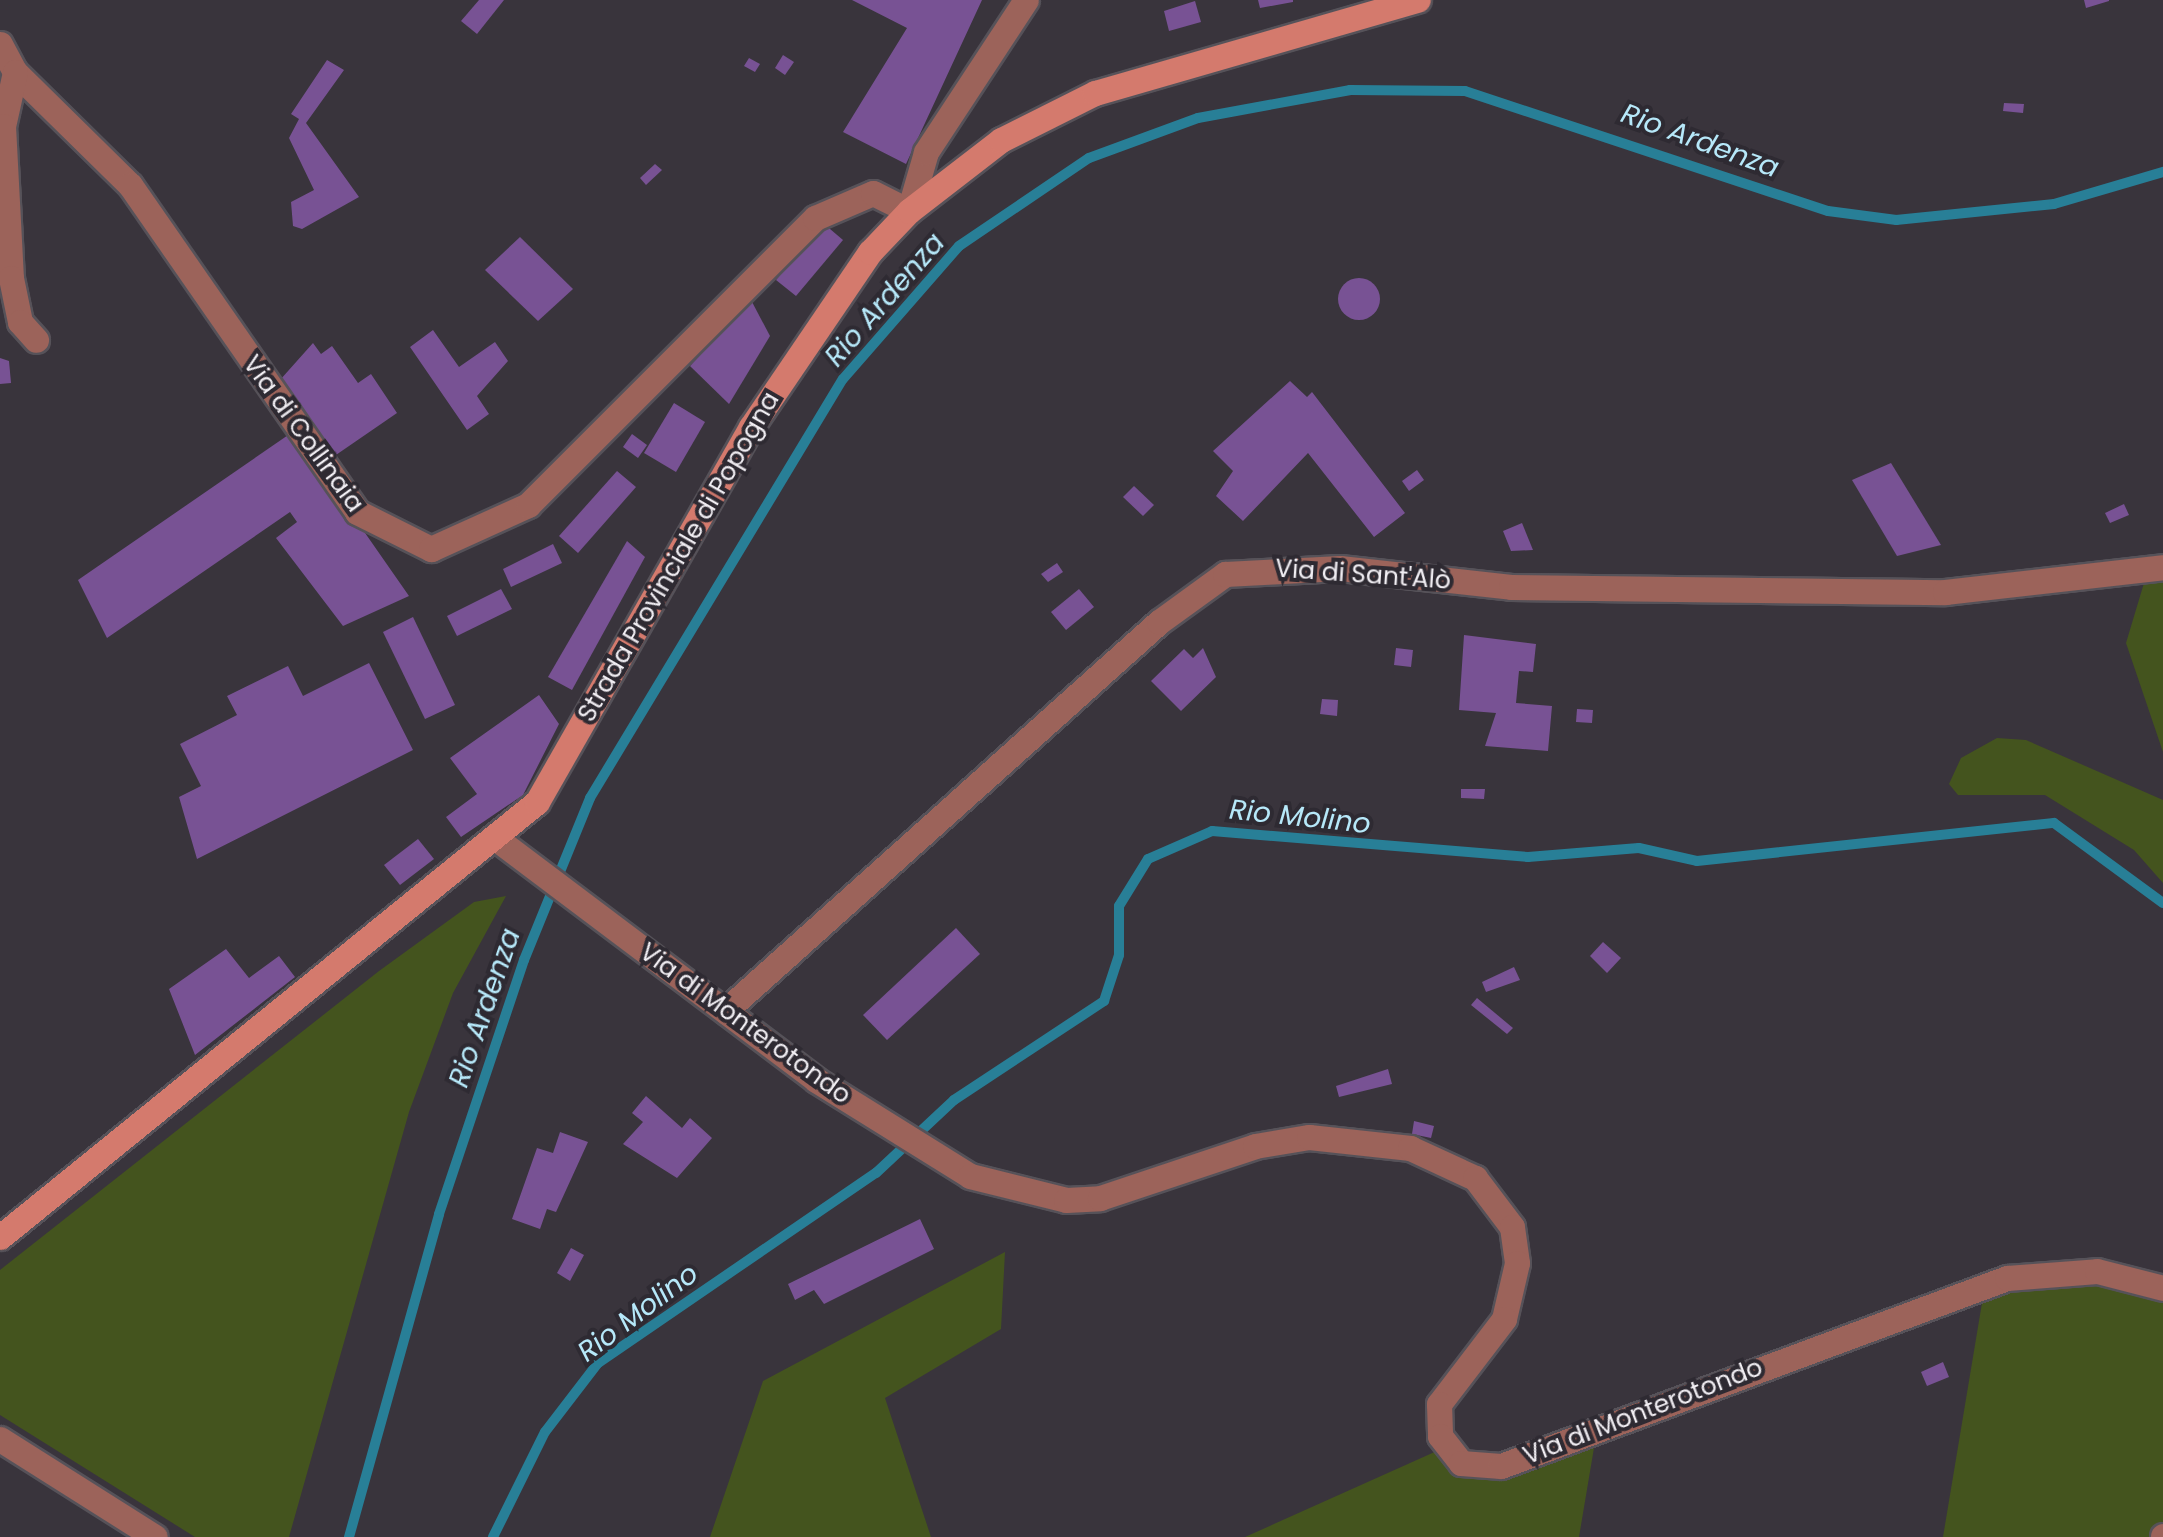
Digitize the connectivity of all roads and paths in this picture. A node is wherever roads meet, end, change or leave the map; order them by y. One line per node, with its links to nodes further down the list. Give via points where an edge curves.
1 (1026, 0): 5 (street, via 926,152)
2 (1418, 0): 5 (main road, Strada Provinciale di Popogna, via 1095,93 1001,140)
3 (0, 44): 4 (street, Via di Collinaia)
4 (15, 72): 5 (street, Via di Collinaia, via 130,185 357,512 432,549 528,505 815,218 873,193); 6 (street, via 2,126 11,278 20,322)
5 (909, 211): 8 (main road, Strada Provinciale di Popogna, via 870,252 751,427 537,802)
6 (36, 340)
7 (2163, 567): 9 (street, Via di Sant'Alò, via 1945,592 1512,587 1340,568 1225,574 1159,622)
8 (498, 840): 9 (street, Via di Monterotondo); 10 (main road, Strada Provinciale di Popogna)
9 (725, 1011): 11 (street, Via di Monterotondo, via 970,1176 1066,1200 1140,1190 1255,1146 1310,1137 1410,1148 1475,1178 1512,1226 1517,1264 1504,1319 1439,1404 1440,1436 1461,1463 1501,1466 2007,1278 2097,1271)
10 (0, 1237)
11 (2163, 1288)
12 (0, 1438): 13 (street)
13 (154, 1537)

